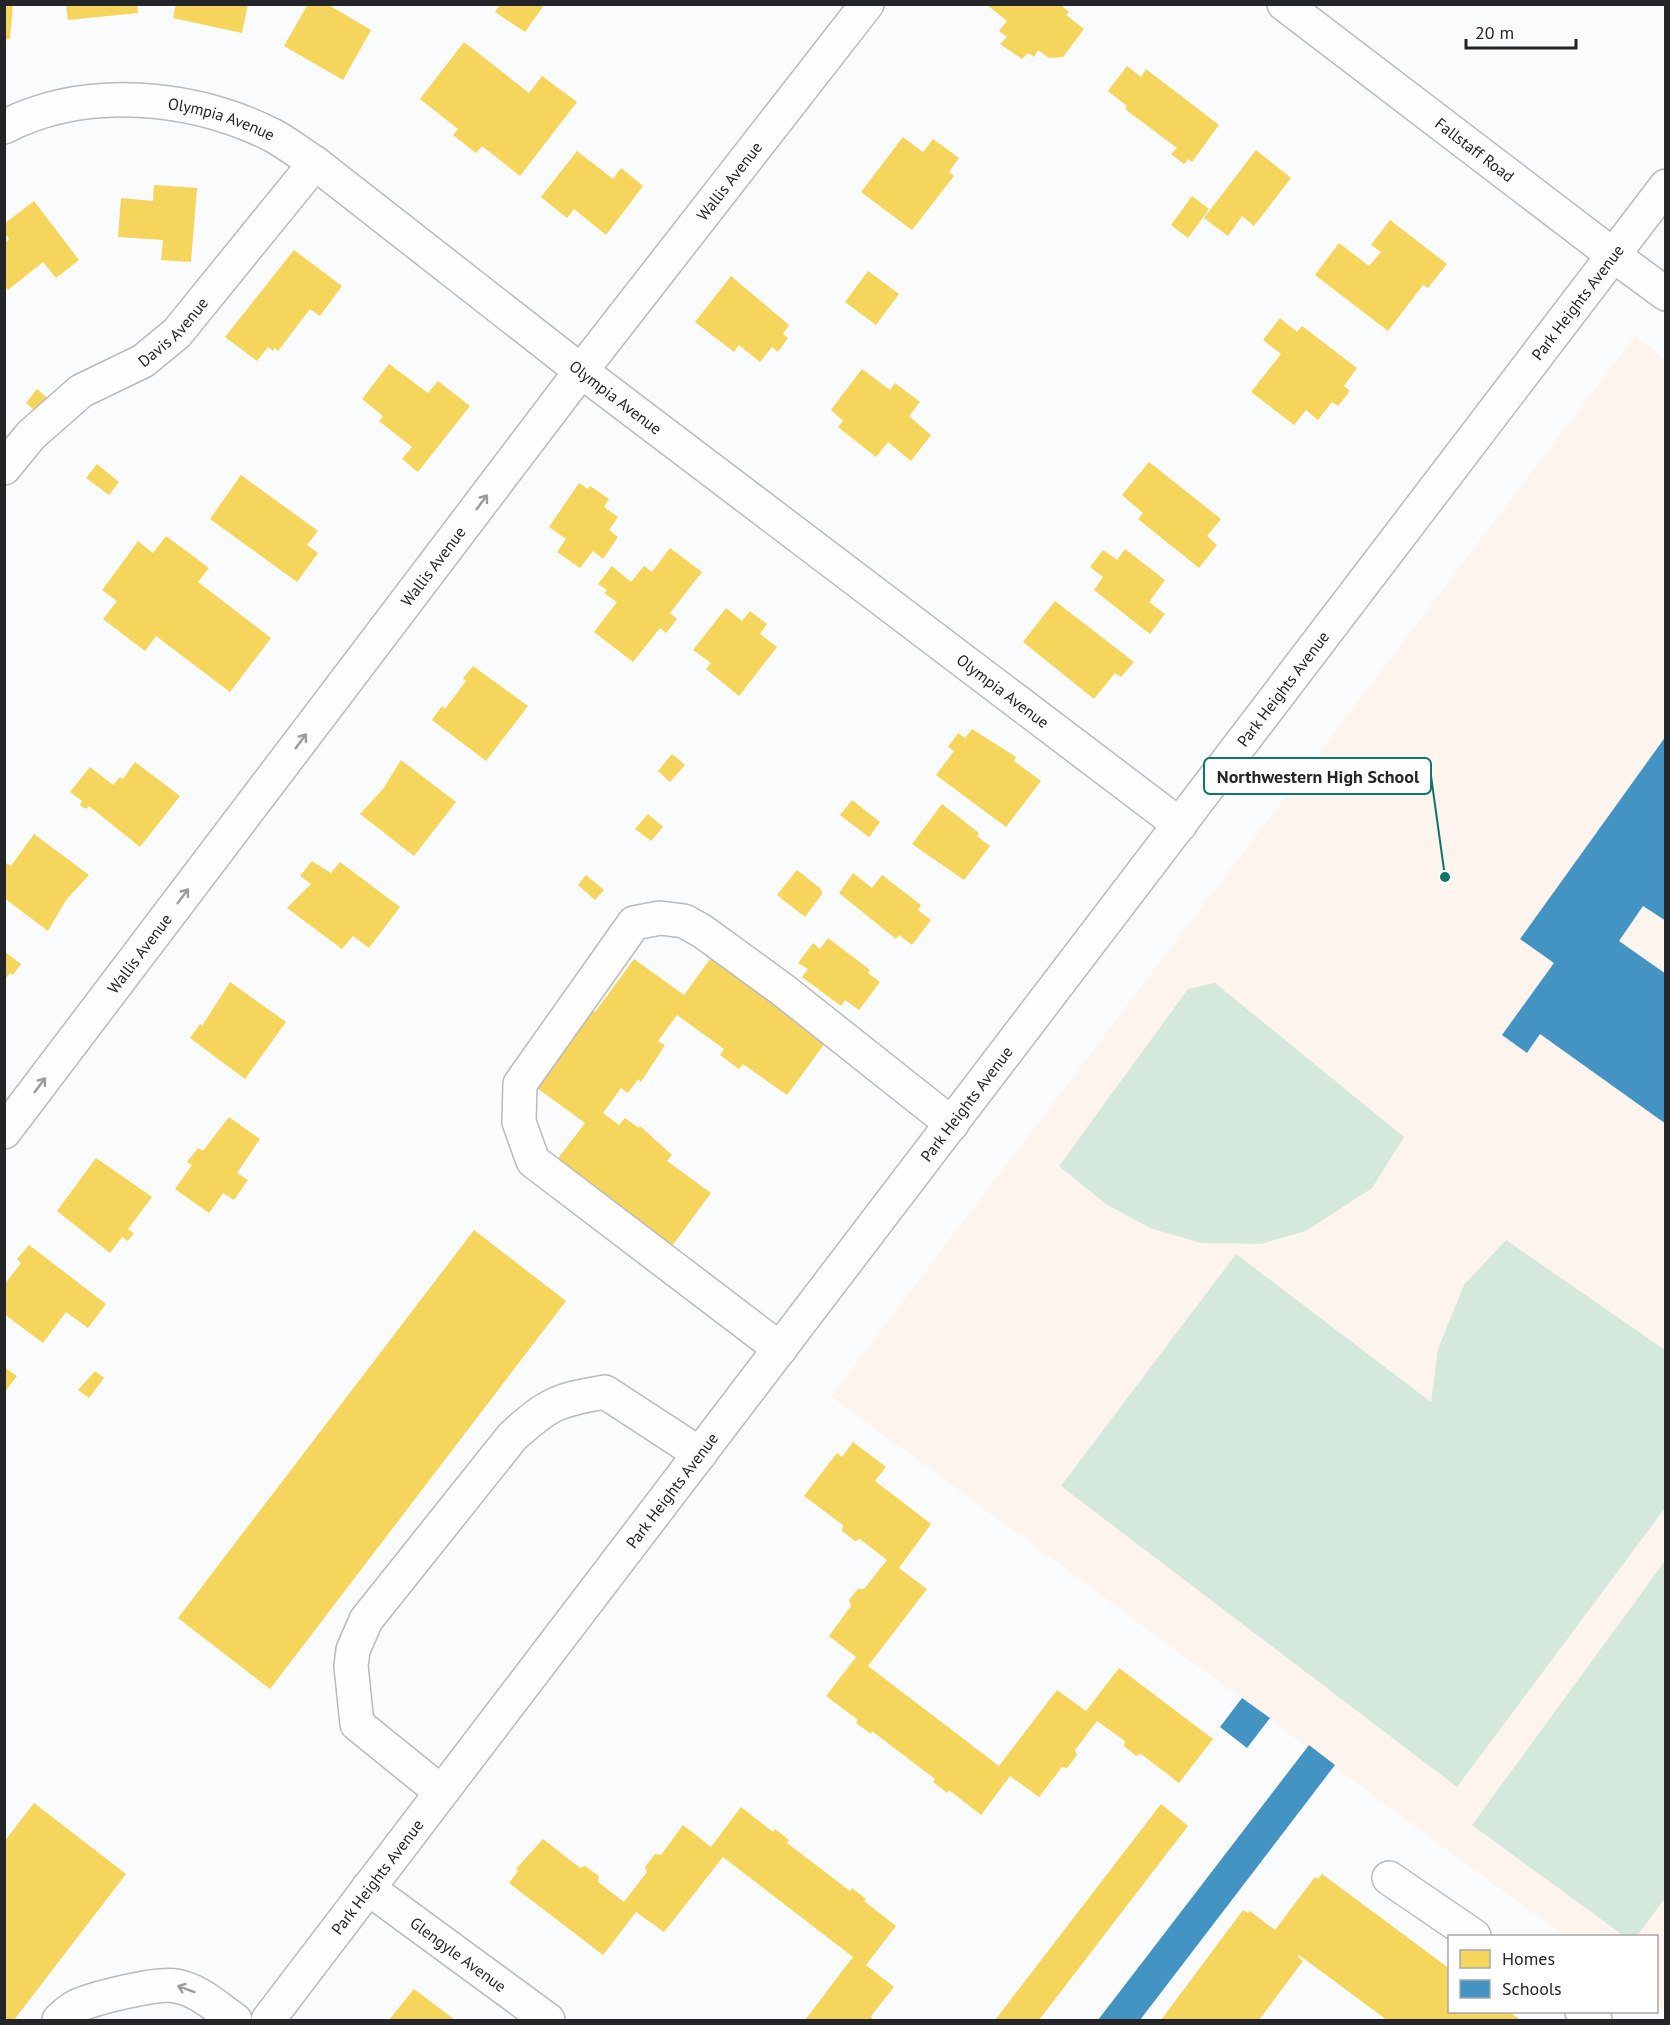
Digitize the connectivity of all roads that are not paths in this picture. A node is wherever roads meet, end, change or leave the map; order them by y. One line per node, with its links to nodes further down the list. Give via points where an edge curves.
1 (867, 4): 8 (street, Wallis Avenue)
2 (1296, 8): 6 (street, Fallstaff Road)
3 (4, 127): 4 (street, Olympia Avenue, via 60,106 182,104 227,116 274,136)
4 (315, 163): 8 (street, Olympia Avenue); 9 (street, Davis Avenue, via 177,333 143,361 74,396 31,435)
5 (1665, 186): 6 (street, Park Heights Avenue)
6 (1613, 255): 7 (street, Fallstaff Road); 10 (street, Park Heights Avenue)
7 (1665, 294)
8 (581, 371): 10 (street, Olympia Avenue); 12 (street, Wallis Avenue, one-way to 8)
9 (4, 468)
10 (1180, 825): 11 (street, Park Heights Avenue)
11 (952, 1124): 13 (street, Park Heights Avenue); 13 (street, via 702,931 684,921 660,918 634,923 520,1084 519,1122 533,1161)
12 (4, 1132)
13 (780, 1349): 14 (street, Park Heights Avenue)
14 (700, 1454): 15 (street, Park Heights Avenue); 15 (street, via 605,1392 566,1398 539,1412 513,1437 366,1620 352,1650 357,1724)
15 (441, 1792): 17 (street, Park Heights Avenue)
16 (1389, 1878): 18 (street)
17 (368, 1888): 21 (street, Park Heights Avenue); 22 (street, Glengyle Avenue)
18 (1473, 1935)
19 (59, 2020): 20 (street, one-way to 19, via 200,1994 174,1985 133,1990 76,2006)
20 (235, 2020)
21 (268, 2020)
22 (549, 2020)

